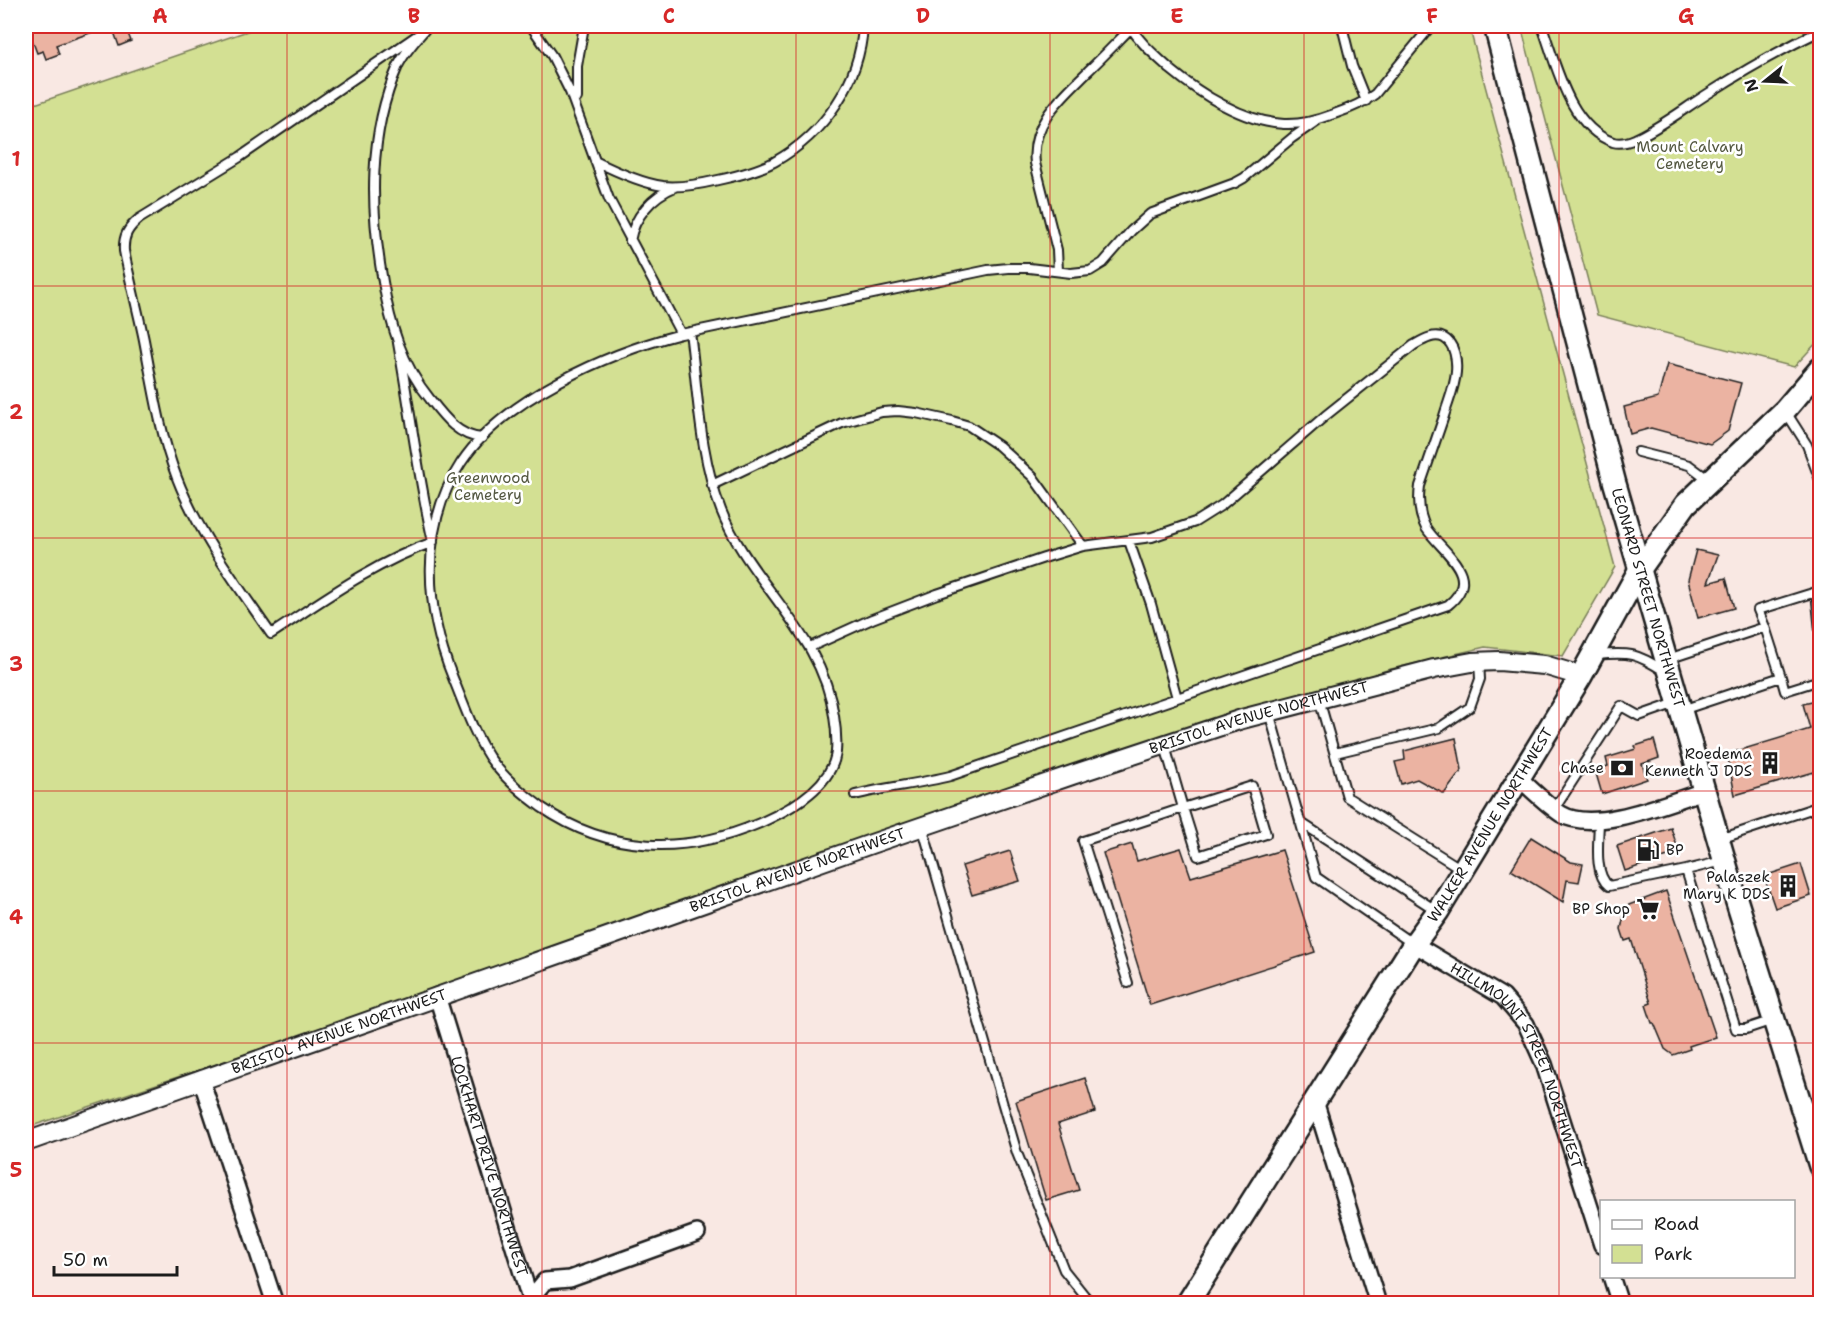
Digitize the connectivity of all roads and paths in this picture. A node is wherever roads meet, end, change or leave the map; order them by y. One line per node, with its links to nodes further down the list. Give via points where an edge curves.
1 (531, 26): 15 (lane, via 561,73)
2 (584, 26): 15 (lane, via 575,91)
3 (863, 26): 17 (lane, via 859,55 842,95 800,144 774,162 747,173)
4 (1342, 26): 13 (lane)
5 (1431, 26): 13 (lane)
6 (1495, 26): 33 (main road, LEONARD STREET NORTHWEST)
7 (1542, 26): 12 (lane, via 1575,111 1599,135 1620,143 1643,135)
8 (1814, 26): 12 (lane)
9 (1130, 27): 14 (lane, via 1148,50 1188,84 1220,103 1276,123); 19 (lane, via 1057,101 1036,138 1035,163 1057,250)
10 (425, 29): 22 (lane, via 399,65 394,79 382,120 374,172 375,235); 31 (lane, via 240,157 139,219 123,242 159,419 177,478 209,541 271,634 391,559)
11 (1821, 31): 12 (lane)
12 (1806, 38)
13 (1366, 101): 14 (lane)
14 (1318, 120): 19 (lane, via 1244,178 1150,214 1097,267 1080,273)
15 (582, 123): 16 (lane)
16 (595, 160): 17 (lane, via 652,184); 18 (lane)
17 (678, 186): 18 (lane, via 647,206 633,228)
18 (630, 242): 21 (lane)
19 (1058, 271): 20 (lane, via 988,270)
20 (690, 332): 21 (lane); 29 (lane)
21 (681, 334): 25 (lane, via 620,353 553,385)
22 (398, 343): 25 (lane, via 412,374 438,409 461,433); 31 (lane)
23 (1821, 369): 24 (main road, WALKER AVENUE NORTHWEST)
24 (1785, 410): 27 (lane, via 1807,445); 28 (main road, WALKER AVENUE NORTHWEST)
25 (482, 438): 31 (lane, via 447,489)
26 (1638, 452): 28 (lane, via 1689,465)
27 (1821, 480)
28 (1711, 481): 33 (main road, WALKER AVENUE NORTHWEST, via 1686,504)
29 (712, 485): 32 (lane, via 859,417 882,412 916,413 969,426 999,446 1033,477); 37 (lane, via 736,541)
30 (1129, 541): 32 (lane); 44 (lane); 44 (lane, via 1152,537 1206,517 1399,356 1424,339 1448,340 1455,354 1456,372 1418,498 1427,530 1459,569 1462,590 1458,597 1448,605)
31 (433, 542): 37 (lane, via 430,573 438,637 468,717 491,760 522,792 550,813 611,840 654,846 709,840 765,820 819,786 833,765 836,736 832,700)
32 (1083, 546): 37 (lane, via 927,598)
33 (1640, 568): 38 (main road, WALKER AVENUE NORTHWEST); 40 (main road, LEONARD STREET NORTHWEST)
34 (1818, 591): 35 (lane, via 1758,610); 36 (lane)
35 (1765, 627): 40 (lane); 42 (lane)
36 (1821, 631)
37 (810, 647)
38 (1593, 656): 40 (lane, via 1627,653); 41 (main road, WALKER AVENUE NORTHWEST)
39 (1479, 662): 41 (street, BRISTOL AVENUE NORTHWEST, via 1544,665); 45 (street, BRISTOL AVENUE NORTHWEST, via 1434,669); 49 (lane, via 1480,679 1470,707 1439,728)
40 (1669, 667): 46 (main road, LEONARD STREET NORTHWEST)
41 (1581, 676): 50 (main road, WALKER AVENUE NORTHWEST)
42 (1781, 677): 43 (lane, via 1785,691); 46 (lane)
43 (1821, 680)
44 (1177, 698): 52 (lane, via 950,776)
45 (1319, 699): 47 (street, BRISTOL AVENUE NORTHWEST); 49 (lane)
46 (1680, 706): 51 (main road, LEONARD STREET NORTHWEST); 55 (lane, via 1639,716 1621,706)
47 (1269, 712): 48 (street, BRISTOL AVENUE NORTHWEST); 57 (lane)
48 (1165, 745): 54 (lane); 58 (street, BRISTOL AVENUE NORTHWEST)
49 (1335, 753): 61 (lane, via 1347,797)
50 (1518, 778): 55 (street); 61 (main road, WALKER AVENUE NORTHWEST)
51 (1704, 791): 56 (street, via 1641,812); 59 (main road, LEONARD STREET NORTHWEST)
52 (855, 795)
53 (1821, 806): 59 (lane)
54 (1183, 808): 54 (lane, via 1251,786 1266,834 1198,856); 65 (lane, via 1083,841)
55 (1555, 808): 56 (street, via 1584,822)
56 (1599, 820): 62 (lane, via 1599,869 1609,886)
57 (1300, 822): 63 (lane); 64 (lane, via 1316,877)
58 (922, 826): 66 (street, BRISTOL AVENUE NORTHWEST); 76 (lane, via 1017,1154 1064,1270)
59 (1718, 840): 60 (main road, LEONARD STREET NORTHWEST)
60 (1724, 860): 62 (lane); 67 (main road, LEONARD STREET NORTHWEST)
61 (1463, 870): 63 (main road, WALKER AVENUE NORTHWEST)
62 (1686, 870): 67 (lane, via 1736,1029)
63 (1438, 912): 64 (main road, WALKER AVENUE NORTHWEST)
64 (1414, 944): 69 (main road, WALKER AVENUE NORTHWEST); 73 (street, HILLMOUNT STREET NORTHWEST, via 1503,997 1526,1024 1544,1064)
65 (1128, 983)
66 (437, 996): 68 (street, BRISTOL AVENUE NORTHWEST); 72 (street, LOCKHART DRIVE NORTHWEST, via 530,1299 545,1281 570,1279)
67 (1774, 1020): 71 (main road, LEONARD STREET NORTHWEST)
68 (201, 1079): 70 (street, BRISTOL AVENUE NORTHWEST); 75 (street)
69 (1315, 1101): 77 (main road, WALKER AVENUE NORTHWEST); 78 (street)
70 (26, 1142)
71 (1821, 1166)
72 (698, 1233)
73 (1600, 1239)
74 (1612, 1278): 79 (street)
75 (275, 1304)
76 (1092, 1304)
77 (1186, 1304)
78 (1378, 1304)
79 (1620, 1304)

